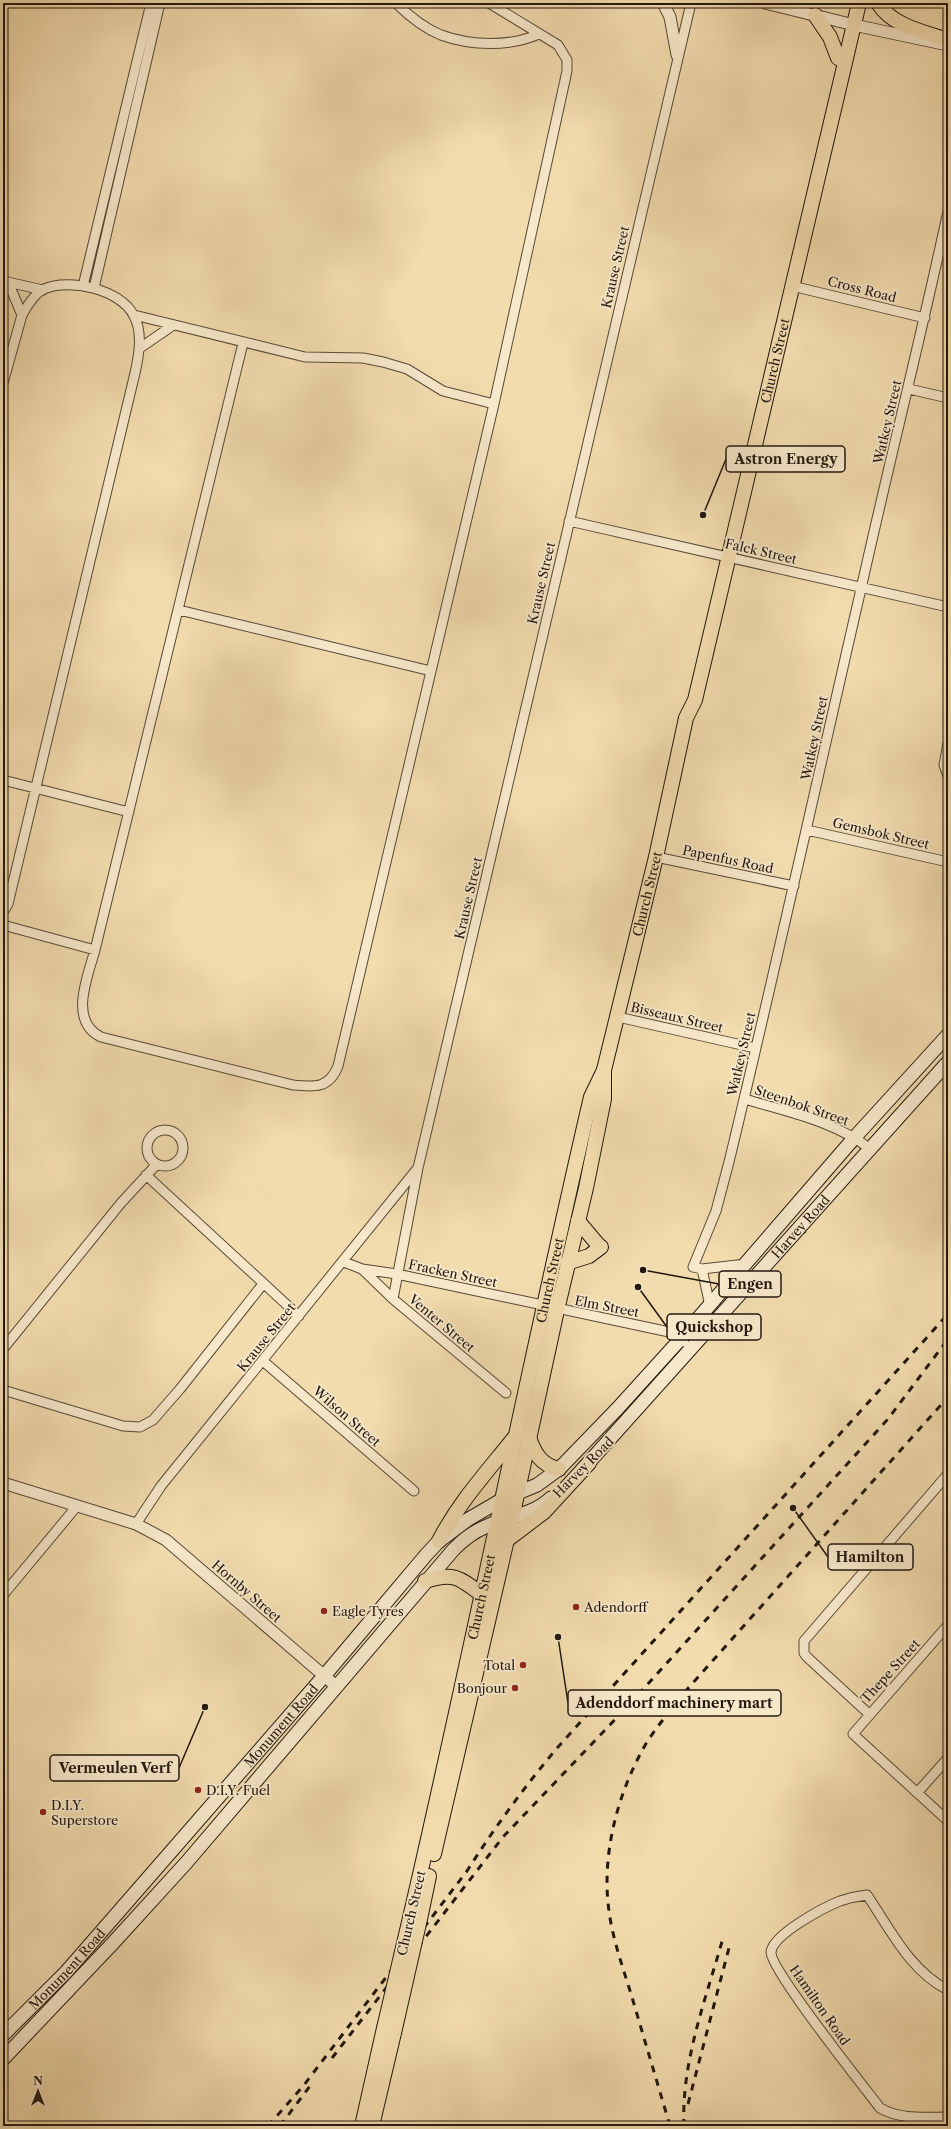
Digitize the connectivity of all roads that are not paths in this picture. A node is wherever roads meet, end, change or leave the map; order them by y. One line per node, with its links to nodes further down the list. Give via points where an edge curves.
1 (151, 3): 19 (street)
2 (160, 3): 21 (street)
3 (396, 3): 13 (street, via 410,16 441,35 489,43 524,40)
4 (489, 3): 13 (street)
5 (664, 3): 15 (street, via 670,16)
6 (691, 3): 15 (street, Krause Street)
7 (765, 3): 11 (street)
8 (796, 3): 12 (street)
9 (859, 3): 12 (main road, Church Street)
10 (878, 3): 14 (main road, via 890,16 904,24)
11 (815, 15): 12 (street); 16 (main road, via 830,37)
12 (851, 17): 14 (street); 16 (main road, Church Street); 20 (main road, Church Street)
13 (540, 34): 32 (street, via 564,51 568,71)
14 (948, 42)
15 (677, 55): 33 (street, Krause Street)
16 (838, 58): 34 (main road, Church Street)
17 (948, 211): 25 (street, Watkey Street)
18 (6, 281): 22 (street); 23 (street)
19 (83, 286): 21 (street); 22 (street, via 57,286)
20 (792, 286): 25 (street, Cross Road); 34 (main road, Church Street)
21 (94, 288): 24 (street, via 116,298)
22 (43, 290): 23 (street)
23 (22, 315): 29 (street)
24 (134, 316): 26 (street); 28 (street)
25 (925, 318): 30 (street, Watkey Street)
26 (172, 326): 27 (street); 28 (street)
27 (243, 343): 32 (street, via 305,357 363,358 383,362 407,369 443,391); 37 (street)
28 (140, 348): 42 (street)
29 (3, 383)
30 (909, 389): 31 (street); 35 (street, Watkey Street)
31 (948, 398)
32 (494, 404): 38 (street)
33 (569, 521): 34 (street, Falck Street); 60 (street, Krause Street)
34 (725, 556): 35 (street, Falck Street); 45 (main road, Church Street, via 695,700 686,718)
35 (861, 587): 36 (street, Falck Street); 44 (street, Watkey Street)
36 (948, 607)
37 (179, 610): 38 (street); 43 (street)
38 (430, 671): 50 (street, via 338,1066 331,1079 318,1086 293,1085 94,1034 82,1010)
39 (948, 743): 40 (street, via 944,765)
40 (948, 776)
41 (3, 780): 42 (street)
42 (35, 787): 43 (street); 48 (street, via 8,904)
43 (129, 812): 50 (street)
44 (807, 830): 46 (street, Gemsbok Street); 47 (street, Watkey Street)
45 (656, 857): 47 (street, Papenfus Road); 51 (main road, Church Street)
46 (948, 862)
47 (794, 886): 53 (street, Watkey Street)
48 (3, 912)
49 (3, 925): 50 (street)
50 (95, 950)
51 (618, 1017): 53 (street, Bisseaux Street); 55 (main road, Church Street)
52 (948, 1035): 57 (main road, Harvey Road)
53 (755, 1048): 56 (street, Watkey Street)
54 (948, 1062): 58 (main road, Harvey Road)
55 (604, 1070): 62 (main road, Church Street, via 604,1099); 72 (main road, Church Street, via 591,1097)
56 (745, 1099): 57 (street, Steenbok Street, via 828,1125); 67 (street, Watkey Street, via 716,1210 693,1267)
57 (855, 1137): 58 (street, Steenbok Street); 65 (main road, Harvey Road)
58 (870, 1149): 76 (main road, Harvey Road)
59 (157, 1164): 61 (street)
60 (418, 1168): 63 (street, Krause Street); 68 (street, Krause Street)
61 (146, 1175): 69 (street); 75 (street)
62 (578, 1221): 64 (main road, Church Street); 64 (main road, via 601,1247 589,1256)
63 (344, 1262): 66 (street, Fracken Street); 73 (street, Krause Street)
64 (568, 1263): 72 (main road, Church Street)
65 (746, 1264): 67 (street); 71 (main road, Harvey Road)
66 (362, 1269): 68 (street, Fracken Street); 70 (street, Venter Street)
67 (702, 1269): 71 (street)
68 (397, 1274): 70 (street, Krause Street); 72 (street, Fracken Street)
69 (264, 1284): 73 (street); 78 (street, via 180,1389 145,1426 123,1426)
70 (393, 1298): 79 (street, Venter Street)
71 (710, 1306): 74 (main road, Harvey Road)
72 (550, 1308): 74 (street, Elm Street, via 674,1333); 82 (main road, Church Street)
73 (300, 1316): 77 (street, Krause Street)
74 (681, 1338): 76 (street); 80 (main road, Harvey Road)
75 (3, 1349)
76 (690, 1352): 81 (main road, Harvey Road)
77 (263, 1361): 87 (street, Wilson Street); 93 (street, Krause Street, via 161,1486)
78 (3, 1390)
79 (506, 1394)
80 (618, 1408): 81 (main road); 84 (main road, Harvey Road)
81 (630, 1418): 83 (main road, Harvey Road)
82 (522, 1435): 84 (main road, via 540,1460); 88 (main road, Church Street); 89 (main road, Church Street); 95 (main road, via 465,1497)
83 (589, 1463): 91 (main road, Harvey Road, via 545,1503 531,1512); 94 (main road, via 544,1512)
84 (559, 1469): 88 (main road, Harvey Road, via 537,1485)
85 (948, 1474): 102 (street, via 804,1641 804,1653 807,1657)
86 (3, 1483): 90 (street, Hornby Street)
87 (414, 1491)
88 (516, 1494): 89 (main road, Harvey Road); 91 (main road, Church Street)
89 (503, 1499): 92 (main road, Church Street); 95 (main road, Monument Road)
90 (77, 1506): 93 (street, Hornby Street); 98 (street)
91 (512, 1518): 92 (main road, Harvey Road); 94 (main road, Church Street)
92 (497, 1522): 96 (main road, Monument Road, via 463,1540); 97 (main road, Church Street)
93 (136, 1524): 100 (street, Hornby Street, via 166,1540)
94 (507, 1540): 106 (main road, Church Street)
95 (439, 1541): 100 (main road, Monument Road)
96 (425, 1581): 97 (main road, via 442,1576 457,1577); 101 (main road, Monument Road)
97 (481, 1594): 106 (main road, Church Street)
98 (3, 1595)
99 (948, 1625): 102 (street, Thepe Street)
100 (324, 1676): 101 (street, Hornby Street); 109 (main road, Monument Road, via 67,1971)
101 (336, 1686): 110 (main road, Monument Road, via 186,1863)
102 (869, 1714): 104 (street, Thepe Street, via 853,1734)
103 (948, 1758): 104 (street)
104 (917, 1793): 105 (street)
105 (948, 1821)
106 (414, 1920): 108 (main road, Church Street, bridge)
107 (948, 1990): 111 (street, Hamilton Road, via 922,1974 867,1895 840,1901 809,1917 773,1944 774,1961 806,2010 880,2108 895,2115)
108 (389, 2031): 112 (main road, Church Street); 113 (main road, Church Street)
109 (3, 2035)
110 (3, 2059)
111 (948, 2117)
112 (362, 2126)
113 (372, 2126)

